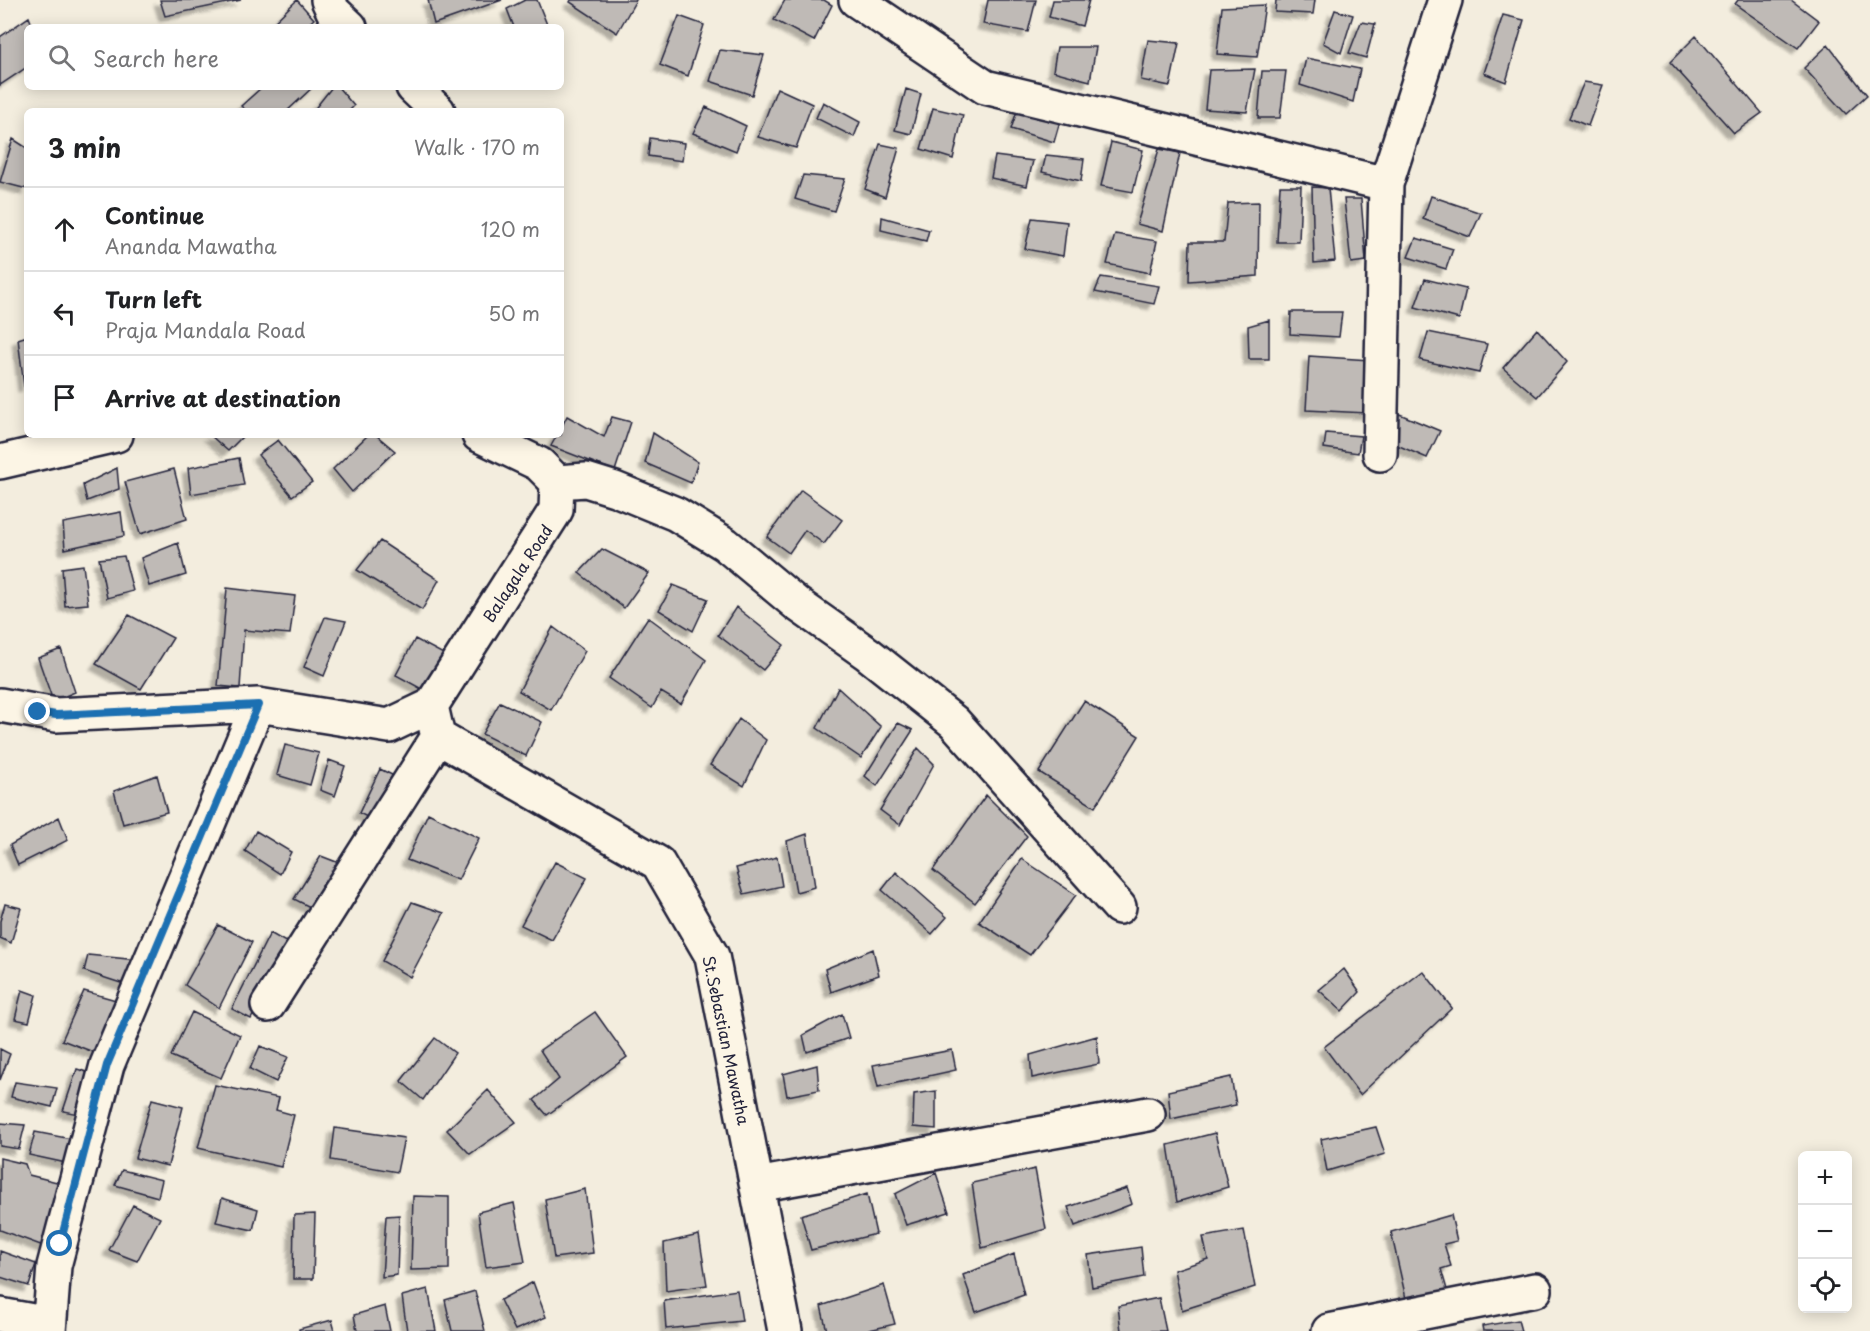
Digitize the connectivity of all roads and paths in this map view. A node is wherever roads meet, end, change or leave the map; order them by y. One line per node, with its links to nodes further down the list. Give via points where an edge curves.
1 (328, 0): 4 (street)
2 (856, 0): 7 (street, via 986,87)
3 (1445, 0): 7 (street)
4 (347, 24)
5 (416, 90): 6 (street)
6 (435, 108)
7 (1386, 184): 10 (street)
8 (103, 438): 11 (street)
9 (485, 438): 12 (street, via 539,464)
10 (1380, 454)
11 (0, 462)
12 (557, 482): 15 (street, Balagala Road, via 556,510); 16 (street, via 586,480 615,489 676,514 725,544 797,604 954,722)
13 (0, 705): 14 (street, via 56,715)
14 (258, 705): 15 (street, via 389,726); 22 (street, via 107,1065 54,1266)
15 (435, 722): 17 (street, Balagala Road); 19 (street, St.Sebastian Mawatha, via 658,863 712,956)
16 (1119, 907)
17 (268, 1005)
18 (1148, 1114): 19 (street)
19 (757, 1185): 23 (street, St.Sebastian Mawatha)
20 (1535, 1290): 24 (street)
21 (0, 1315): 22 (street)
22 (49, 1327)
23 (785, 1331)
24 (1329, 1331)

